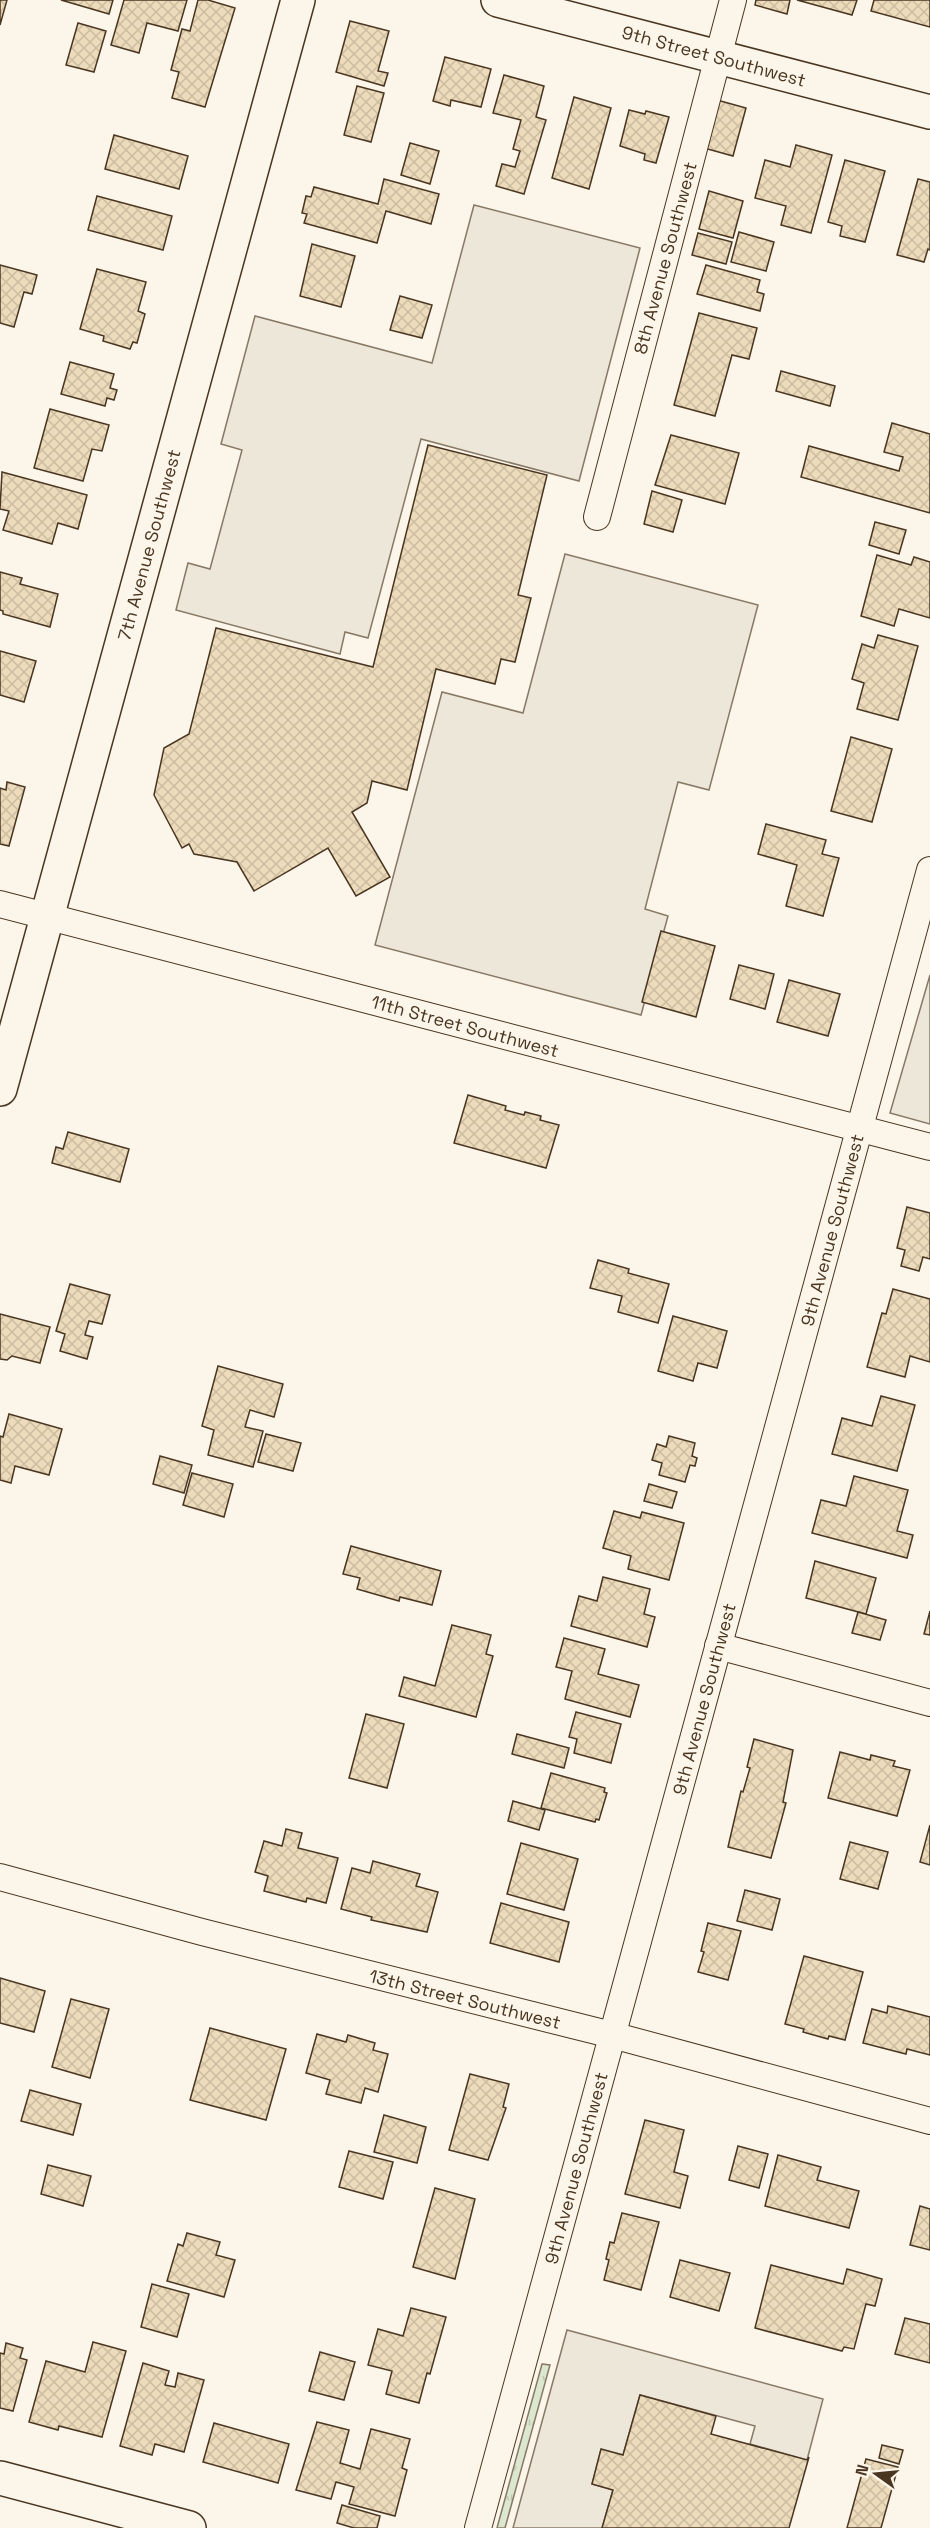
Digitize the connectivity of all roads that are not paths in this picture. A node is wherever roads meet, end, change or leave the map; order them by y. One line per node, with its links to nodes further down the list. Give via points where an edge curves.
1 (298, 0): 9 (street, 7th Avenue Southwest)
2 (498, 0): 4 (street, 9th Street Southwest)
3 (733, 0): 4 (street, 8th Avenue Southwest)
4 (717, 57): 5 (street, 9th Street Southwest); 6 (street, 8th Avenue Southwest)
5 (930, 112)
6 (597, 517)
7 (930, 870): 11 (street, 9th Avenue Southwest)
8 (0, 904): 9 (street, 11th Street Southwest)
9 (47, 917): 10 (street, 7th Avenue Southwest); 11 (street, 11th Street Southwest)
10 (0, 1089)
11 (860, 1128): 12 (street, 11th Street Southwest); 13 (street, 9th Avenue Southwest)
12 (930, 1147)
13 (718, 1646): 14 (street); 16 (street, 9th Avenue Southwest)
14 (930, 1703)
15 (0, 1877): 16 (street, 13th Street Southwest)
16 (612, 2036): 17 (street, 13th Street Southwest); 20 (street, 9th Avenue Southwest)
17 (930, 2121)
18 (0, 2478): 19 (street)
19 (189, 2528)
20 (478, 2528)

